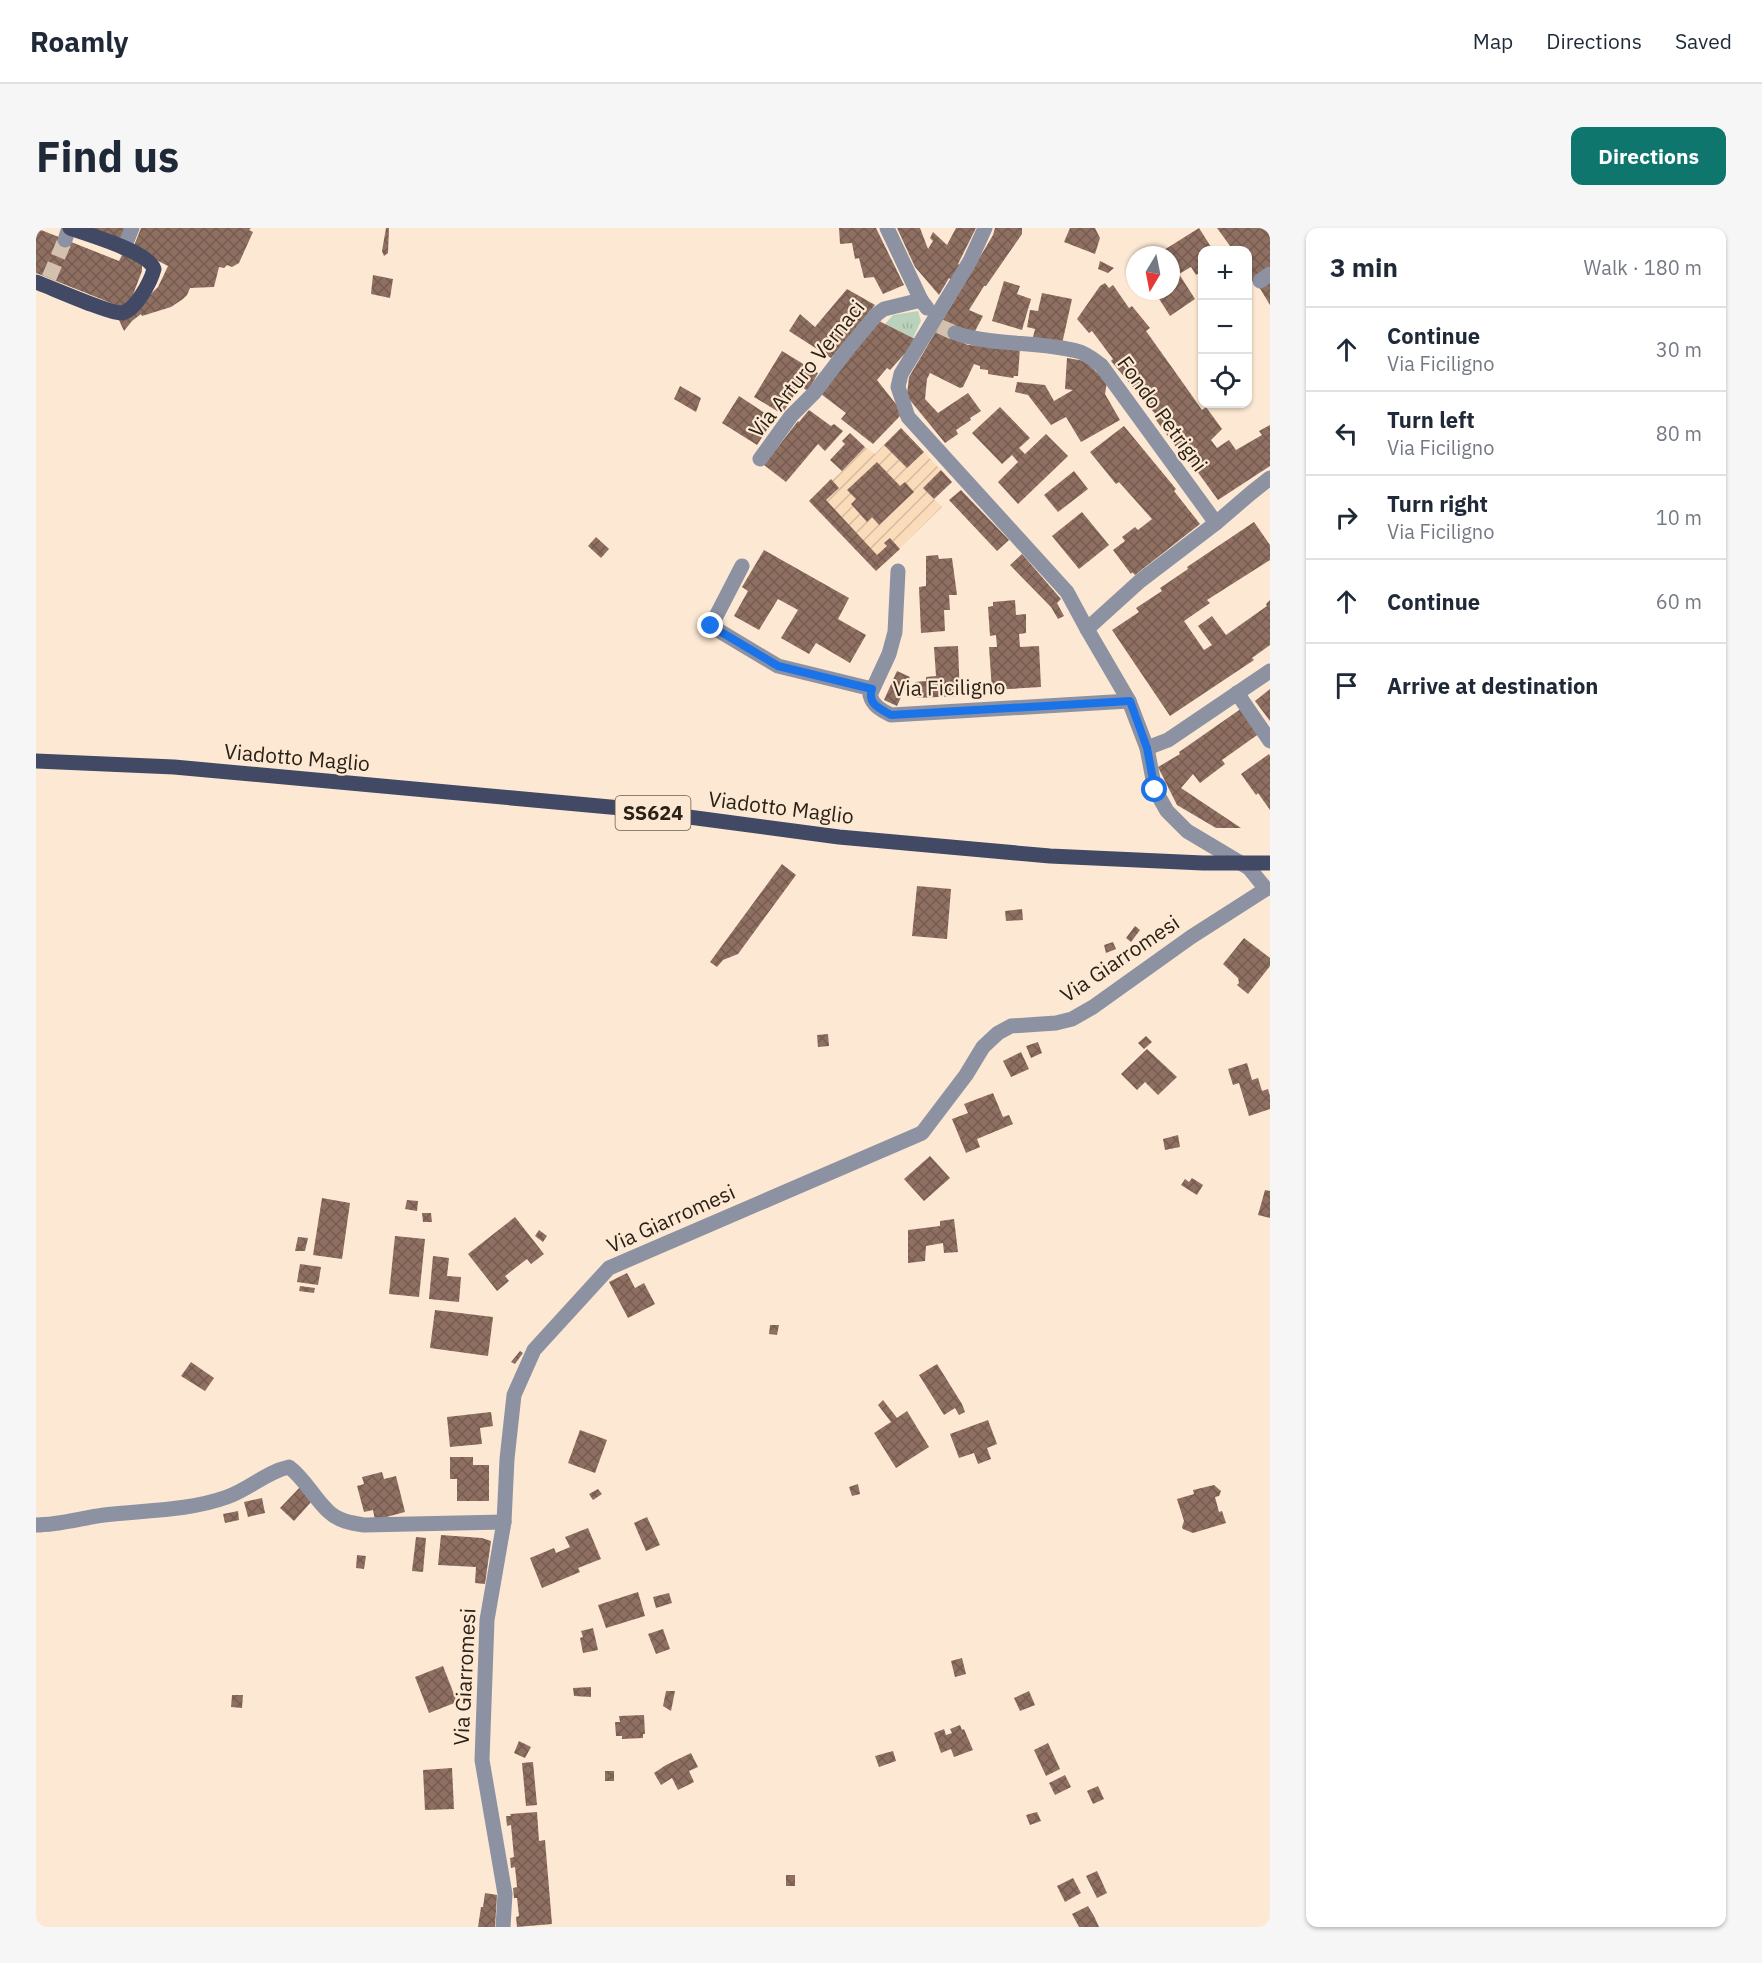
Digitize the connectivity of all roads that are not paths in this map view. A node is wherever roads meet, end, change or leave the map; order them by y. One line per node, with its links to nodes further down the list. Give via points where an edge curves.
1 (132, 228): 5 (street)
2 (887, 228): 7 (street)
3 (985, 228): 8 (street)
4 (68, 232): 5 (main road)
5 (124, 248): 6 (main road, via 149,261 153,273 131,309 122,313)
6 (43, 282)
7 (921, 300): 8 (street); 10 (street, Via Arturo Vernaci, via 877,314)
8 (935, 322): 15 (street, via 900,374 898,387 910,419 1067,592)
9 (955, 333): 12 (street, Fondo Petrigni, via 973,339 1077,351 1101,365)
10 (760, 459)
11 (1270, 478): 12 (street)
12 (1216, 523): 15 (street, via 1140,581)
13 (742, 566): 17 (street, via 711,626 778,666)
14 (898, 571): 17 (street, Via Ficiligno, via 895,632)
15 (1086, 629): 19 (street)
16 (1270, 670): 18 (street)
17 (872, 689): 19 (street, Via Ficiligno, via 872,702 891,715)
18 (1237, 693): 20 (street); 21 (street, via 1168,740)
19 (1130, 701): 21 (street)
20 (1270, 741)
21 (1147, 748): 24 (street, via 1155,790 1167,811 1188,831 1249,868)
22 (36, 761): 23 (main road, Viadotto Maglio / SS624, bridge, via 174,768 621,808 839,837 1050,856)
23 (1270, 863)
24 (1268, 889): 25 (street, Via Giarromesi, via 1072,1019 1011,1026 998,1033 983,1047 922,1133 609,1268 534,1350 514,1395)
25 (504, 1522): 26 (street, via 364,1525 343,1521 328,1512 302,1477 289,1467 274,1470 229,1496 184,1508); 27 (street, Via Giarromesi, via 487,1620 482,1760 505,1894)
26 (36, 1525)
27 (503, 1927)

